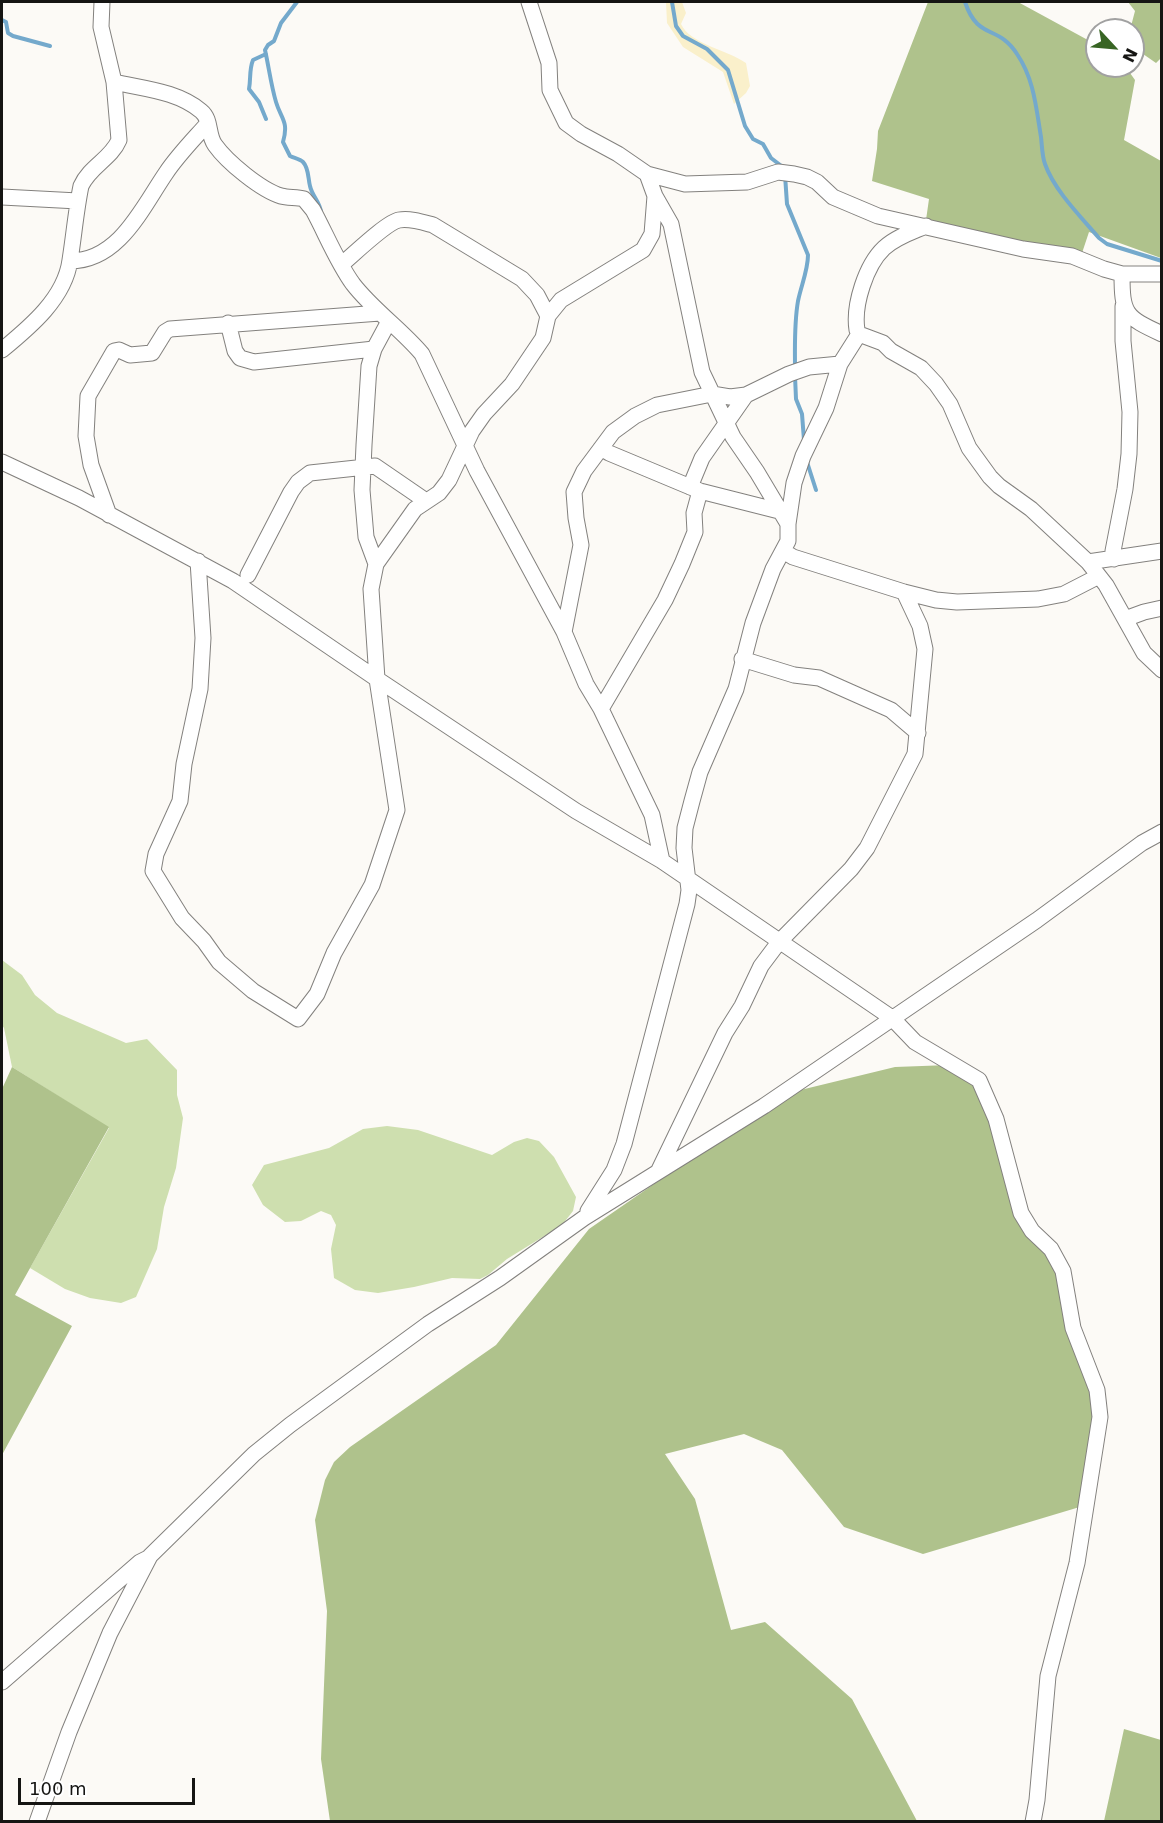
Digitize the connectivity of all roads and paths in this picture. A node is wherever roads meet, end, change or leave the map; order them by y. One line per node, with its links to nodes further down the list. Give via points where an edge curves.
1 (102, 2): 3 (street, via 101,27)
2 (529, 2): 5 (street, via 549,63 550,90 566,123)
3 (114, 82): 4 (street, via 171,94 200,110); 8 (street, via 119,140 116,148 86,176)
4 (208, 123): 10 (street, via 118,240 92,258); 11 (street, via 215,146 246,174 268,190 304,199)
5 (646, 174): 6 (street); 9 (street, via 685,184 747,182 778,172 794,174 817,182 833,197 878,216)
6 (654, 196): 15 (street, via 652,234 643,250 561,300); 23 (street, via 671,224 702,372)
7 (2, 197): 8 (street)
8 (78, 201): 10 (street)
9 (926, 226): 12 (street, via 1023,249 1072,256); 18 (street, via 897,238 874,260 860,295 856,326)
10 (70, 261): 20 (street, via 57,295)
11 (342, 264): 15 (street, via 390,223 417,220 433,225 522,279 537,295); 16 (street, via 353,284)
12 (1122, 274): 13 (street); 14 (street)
13 (1161, 274)
14 (1124, 306): 19 (street, via 1138,323); 37 (street, via 1130,433)
15 (548, 316): 26 (street, via 543,338)
16 (384, 318): 17 (street); 21 (street); 26 (street, via 422,354)
17 (228, 323): 21 (street, via 235,351 240,358 254,362); 33 (street, via 170,329 155,351 148,354 114,351 88,396 86,436 91,465)
18 (859, 334): 22 (street); 39 (street, via 883,343 921,368 950,405 969,448 990,477)
19 (1161, 334)
20 (2, 350)
21 (374, 350): 29 (street, via 369,366)
22 (840, 364): 24 (street, via 789,374); 34 (street, via 826,408 802,456)
23 (712, 394): 24 (street); 25 (street); 27 (street, via 657,405 613,432)
24 (746, 395): 25 (street)
25 (726, 423): 30 (street, via 702,458); 32 (street)
26 (465, 445): 31 (street, via 449,480); 46 (street)
27 (601, 448): 30 (street); 46 (street, via 574,492 581,544)
28 (2, 462): 33 (street)
29 (363, 467): 31 (street, via 375,466); 40 (street, via 366,537); 41 (street, via 310,473 298,482)
30 (695, 489): 32 (street); 50 (street, via 695,532 682,564)
31 (426, 501): 40 (street, via 415,509)
32 (779, 511): 34 (street)
33 (109, 515): 38 (street)
34 (788, 524): 35 (street, via 788,541)
35 (783, 551): 43 (street); 47 (street)
36 (1161, 551): 37 (street)
37 (1114, 560): 39 (street)
38 (198, 561): 49 (street); 49 (street, via 203,638 200,689 180,801 156,854 153,871 182,918 219,962 253,991 298,1019 317,994 334,953 372,885 397,810)
39 (1088, 562): 42 (street)
40 (376, 564): 49 (street, via 370,589)
41 (248, 575)
42 (1099, 576): 43 (street, via 1064,594 1038,599 957,602); 45 (street)
43 (904, 592): 51 (street, via 924,642)
44 (1161, 608): 45 (street)
45 (1125, 619): 48 (street, via 1144,653)
46 (564, 632): 50 (street)
47 (742, 659): 51 (street, via 794,675 819,678 891,710); 54 (street, via 736,689 700,772 685,828)
48 (1161, 670)
49 (377, 680): 53 (street, via 576,811)
50 (601, 709): 53 (street, via 652,815)
51 (918, 733): 55 (street, via 915,754 867,848)
52 (1161, 832): 56 (street)
53 (662, 861): 54 (street)
54 (686, 877): 55 (street); 58 (street, via 687,904 624,1144 614,1170)
55 (779, 942): 56 (street); 57 (street, via 726,1032)
56 (892, 1018): 57 (street, via 764,1106); 62 (street, via 915,1042 978,1080 996,1119 1020,1213 1051,1249 1063,1271 1073,1328 1097,1390 1099,1428 1077,1563 1048,1676)
57 (659, 1170): 58 (street)
58 (584, 1218): 59 (street, via 428,1324 290,1425 254,1454)
59 (150, 1556): 60 (street); 61 (street, via 110,1633)
60 (2, 1682)
61 (37, 1821)
62 (1033, 1821)

